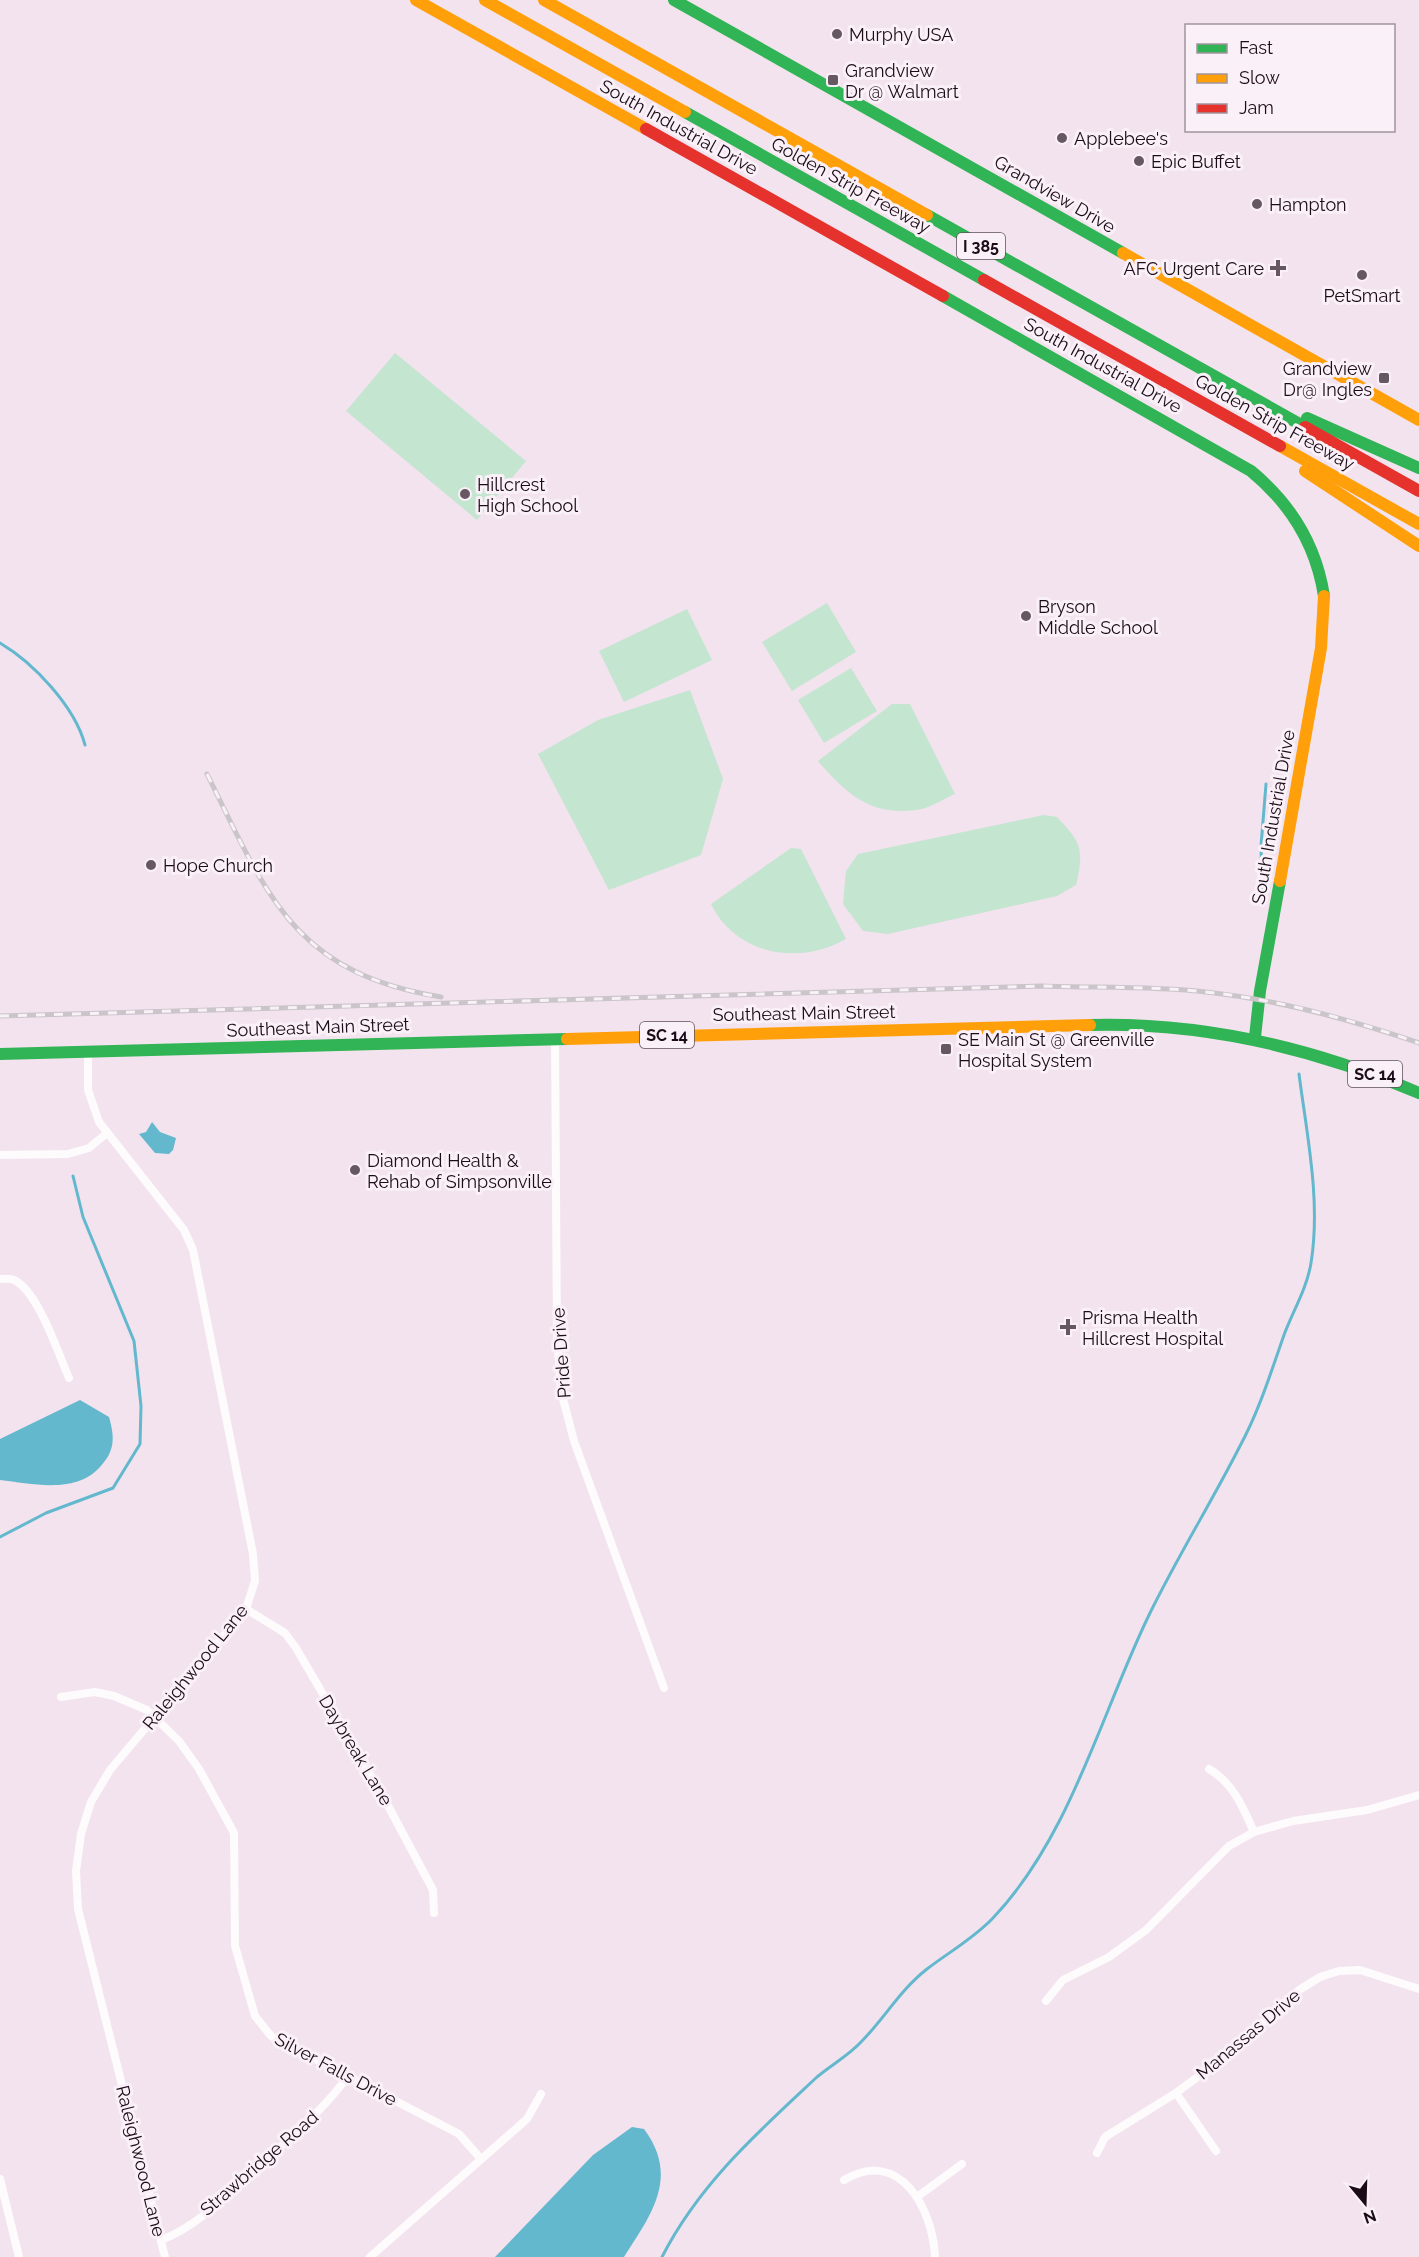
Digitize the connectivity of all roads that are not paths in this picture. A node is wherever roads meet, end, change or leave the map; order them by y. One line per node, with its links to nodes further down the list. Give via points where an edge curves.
1 (416, 0): 12 (main road, South Industrial Drive, via 1235,460 1263,480 1284,502 1302,526 1314,553 1324,612)
2 (485, 0): 6 (main road, Golden Strip Freeway / I 385)
3 (544, 0): 5 (main road, Golden Strip Freeway / I 385)
4 (674, 0): 7 (main road, Grandview Drive)
5 (1220, 379): 8 (main road); 9 (main road, Golden Strip Freeway / I 385)
6 (1203, 403): 10 (main road, Golden Strip Freeway / I 385); 11 (main road)
7 (1419, 420)
8 (1419, 468)
9 (1419, 491)
10 (1419, 524)
11 (1419, 546)
12 (1255, 1037): 13 (main road, Southeast Main Street / SC 14, via 1173,1026 1121,1024); 16 (main road, Southeast Main Street / SC 14, via 1331,1058)
13 (555, 1038): 14 (main road, Southeast Main Street / SC 14); 22 (street, Pride Drive, via 557,1335 561,1391 578,1451)
14 (88, 1051): 15 (main road, Southeast Main Street / SC 14); 17 (street, Raleighwood Lane, via 88,1090)
15 (0, 1054)
16 (1419, 1093)
17 (107, 1133): 18 (street, via 89,1148 68,1154); 21 (street, Raleighwood Lane, via 184,1230 193,1250 253,1554 255,1581)
18 (0, 1155)
19 (0, 1279): 20 (street, via 13,1279 25,1288)
20 (69, 1378)
21 (246, 1609): 24 (street, Raleighwood Lane); 28 (street, Daybreak Lane, via 285,1633 296,1648 386,1800 428,1880)
22 (664, 1688)
23 (62, 1697): 24 (street, Silver Falls Drive, via 95,1692 114,1696)
24 (155, 1717): 31 (street, Silver Falls Drive, via 199,1769 234,1833 236,1946 255,2016 271,2036); 41 (street, Raleighwood Lane, via 110,1770 91,1802 76,1871 78,1909 89,1957)
25 (1209, 1769): 27 (street, via 1235,1793)
26 (1419, 1795): 27 (street, via 1367,1810 1293,1821)
27 (1254, 1832): 30 (street, via 1229,1846 1146,1930 1109,1956 1063,1980)
28 (435, 1913)
29 (1419, 1989): 32 (street, Manassas Drive, via 1360,1970 1320,1977 1299,1990 1227,2055)
30 (1046, 2001)
31 (348, 2076): 36 (street, Silver Falls Drive, via 459,2134); 41 (street, Strawbridge Road, via 321,2110 233,2189)
32 (1176, 2093): 34 (street); 35 (street, Manassas Drive, via 1105,2137)
33 (541, 2094): 36 (street, via 527,2119)
34 (1216, 2151)
35 (1097, 2153)
36 (481, 2159): 44 (street)
37 (962, 2164): 40 (street)
38 (0, 2179): 42 (street)
39 (844, 2180): 40 (street, via 881,2172 903,2181)
40 (917, 2197): 45 (street, via 930,2226)
41 (161, 2240): 43 (street, Raleighwood Lane)
42 (19, 2257)
43 (165, 2257)
44 (370, 2257)
45 (935, 2257)

